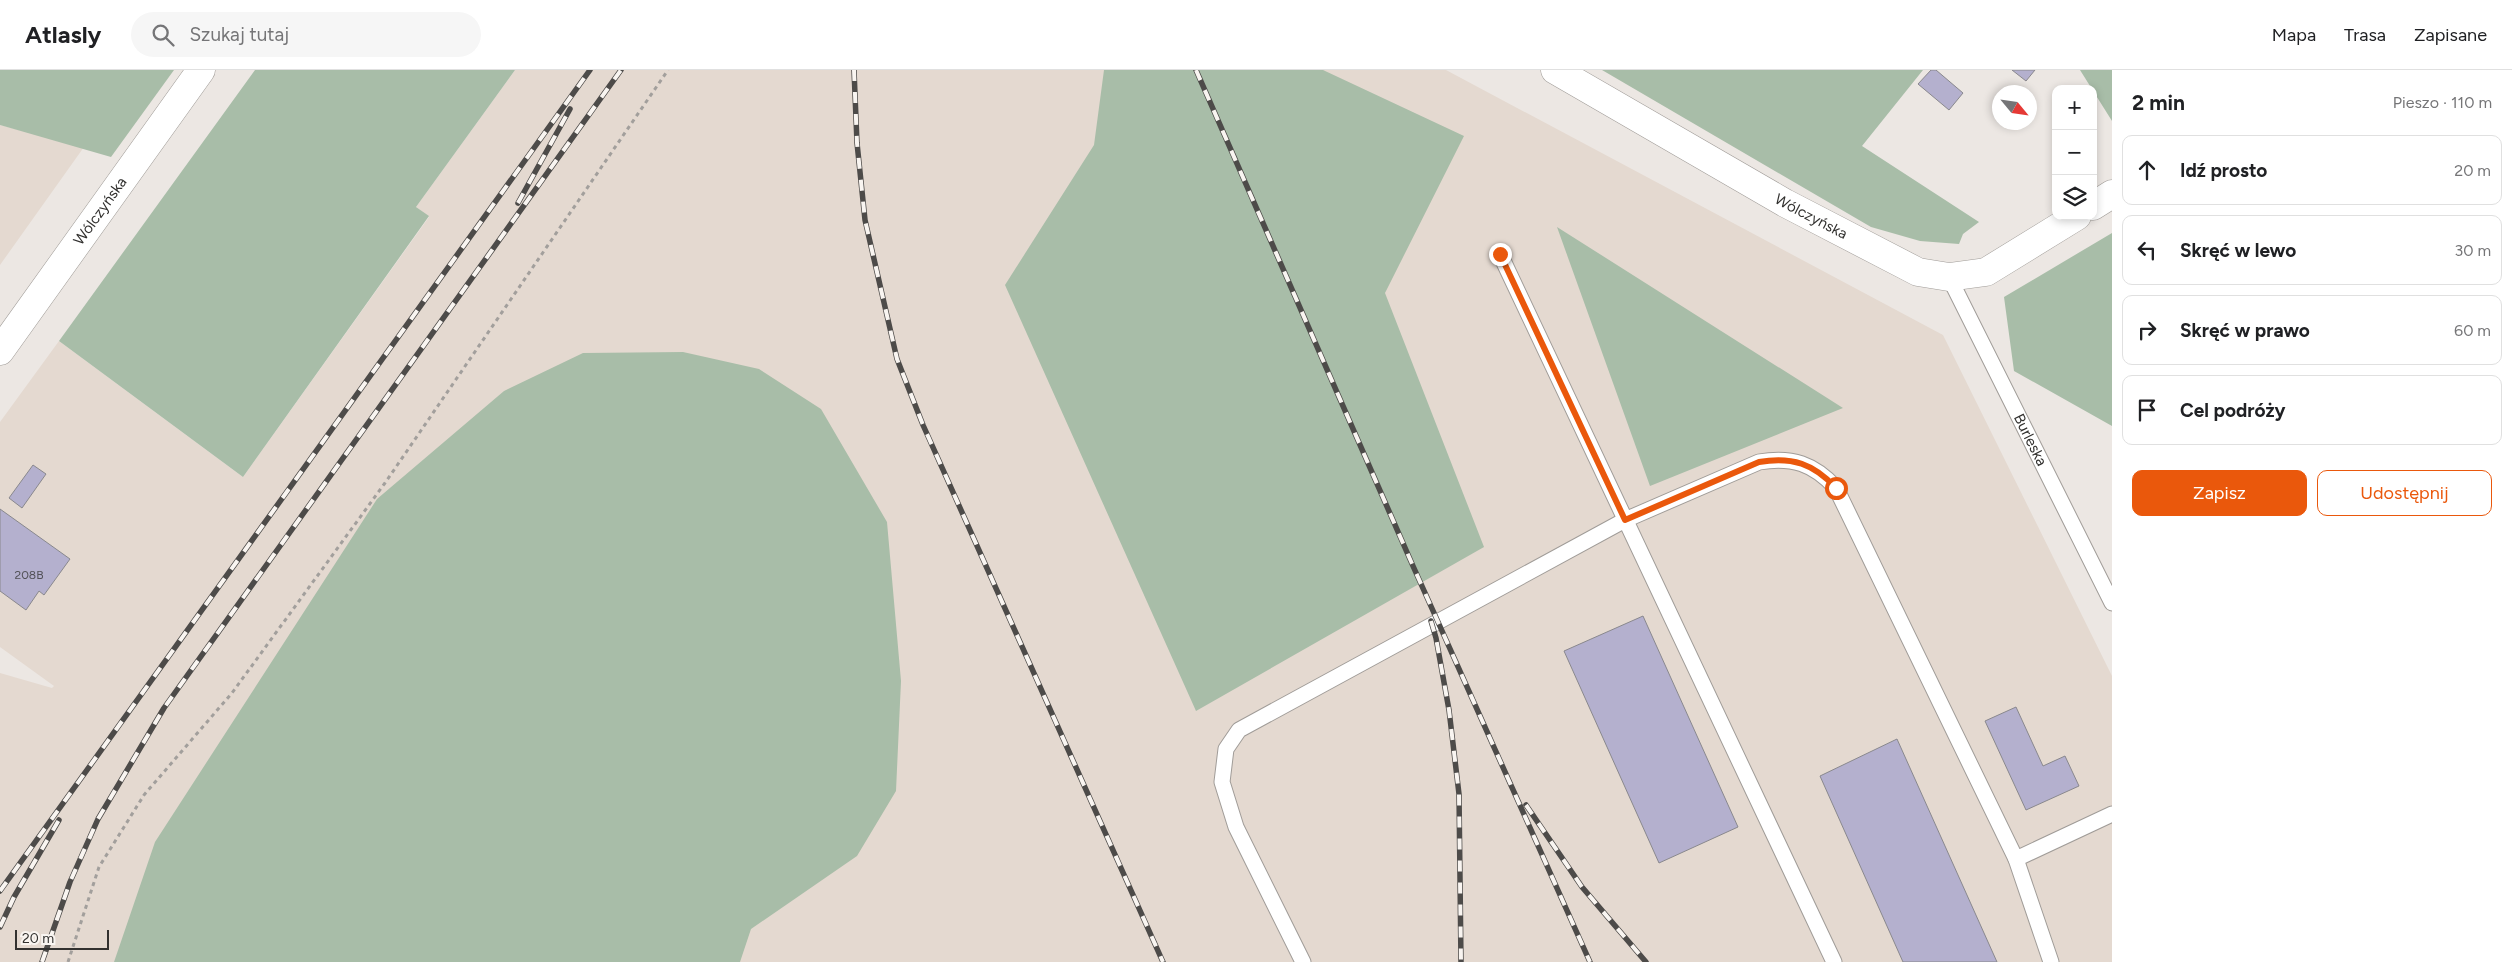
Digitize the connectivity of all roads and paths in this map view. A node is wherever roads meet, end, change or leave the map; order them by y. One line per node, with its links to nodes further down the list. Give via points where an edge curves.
1 (201, 70): 9 (street, Wólczyńska)
2 (668, 70): 14 (path, via 386,484 232,694 144,795 99,867)
3 (1555, 70): 8 (street, Wólczyńska, via 1820,221 1918,272)
4 (2112, 194): 5 (street)
5 (2097, 203)
6 (2070, 220): 8 (street, Wólczyńska, via 1986,272)
7 (1500, 254): 10 (lane)
8 (1949, 277): 11 (lane, Burleska)
9 (0, 351)
10 (1625, 520): 13 (lane, via 1759,462 1795,460 1824,475 1836,488); 15 (lane, via 1239,730 1226,749 1222,782 1236,827); 16 (lane)
11 (2112, 603)
12 (2112, 814): 13 (lane)
13 (2016, 859): 17 (lane)
14 (68, 962)
15 (1303, 962)
16 (1834, 962)
17 (2051, 962)

